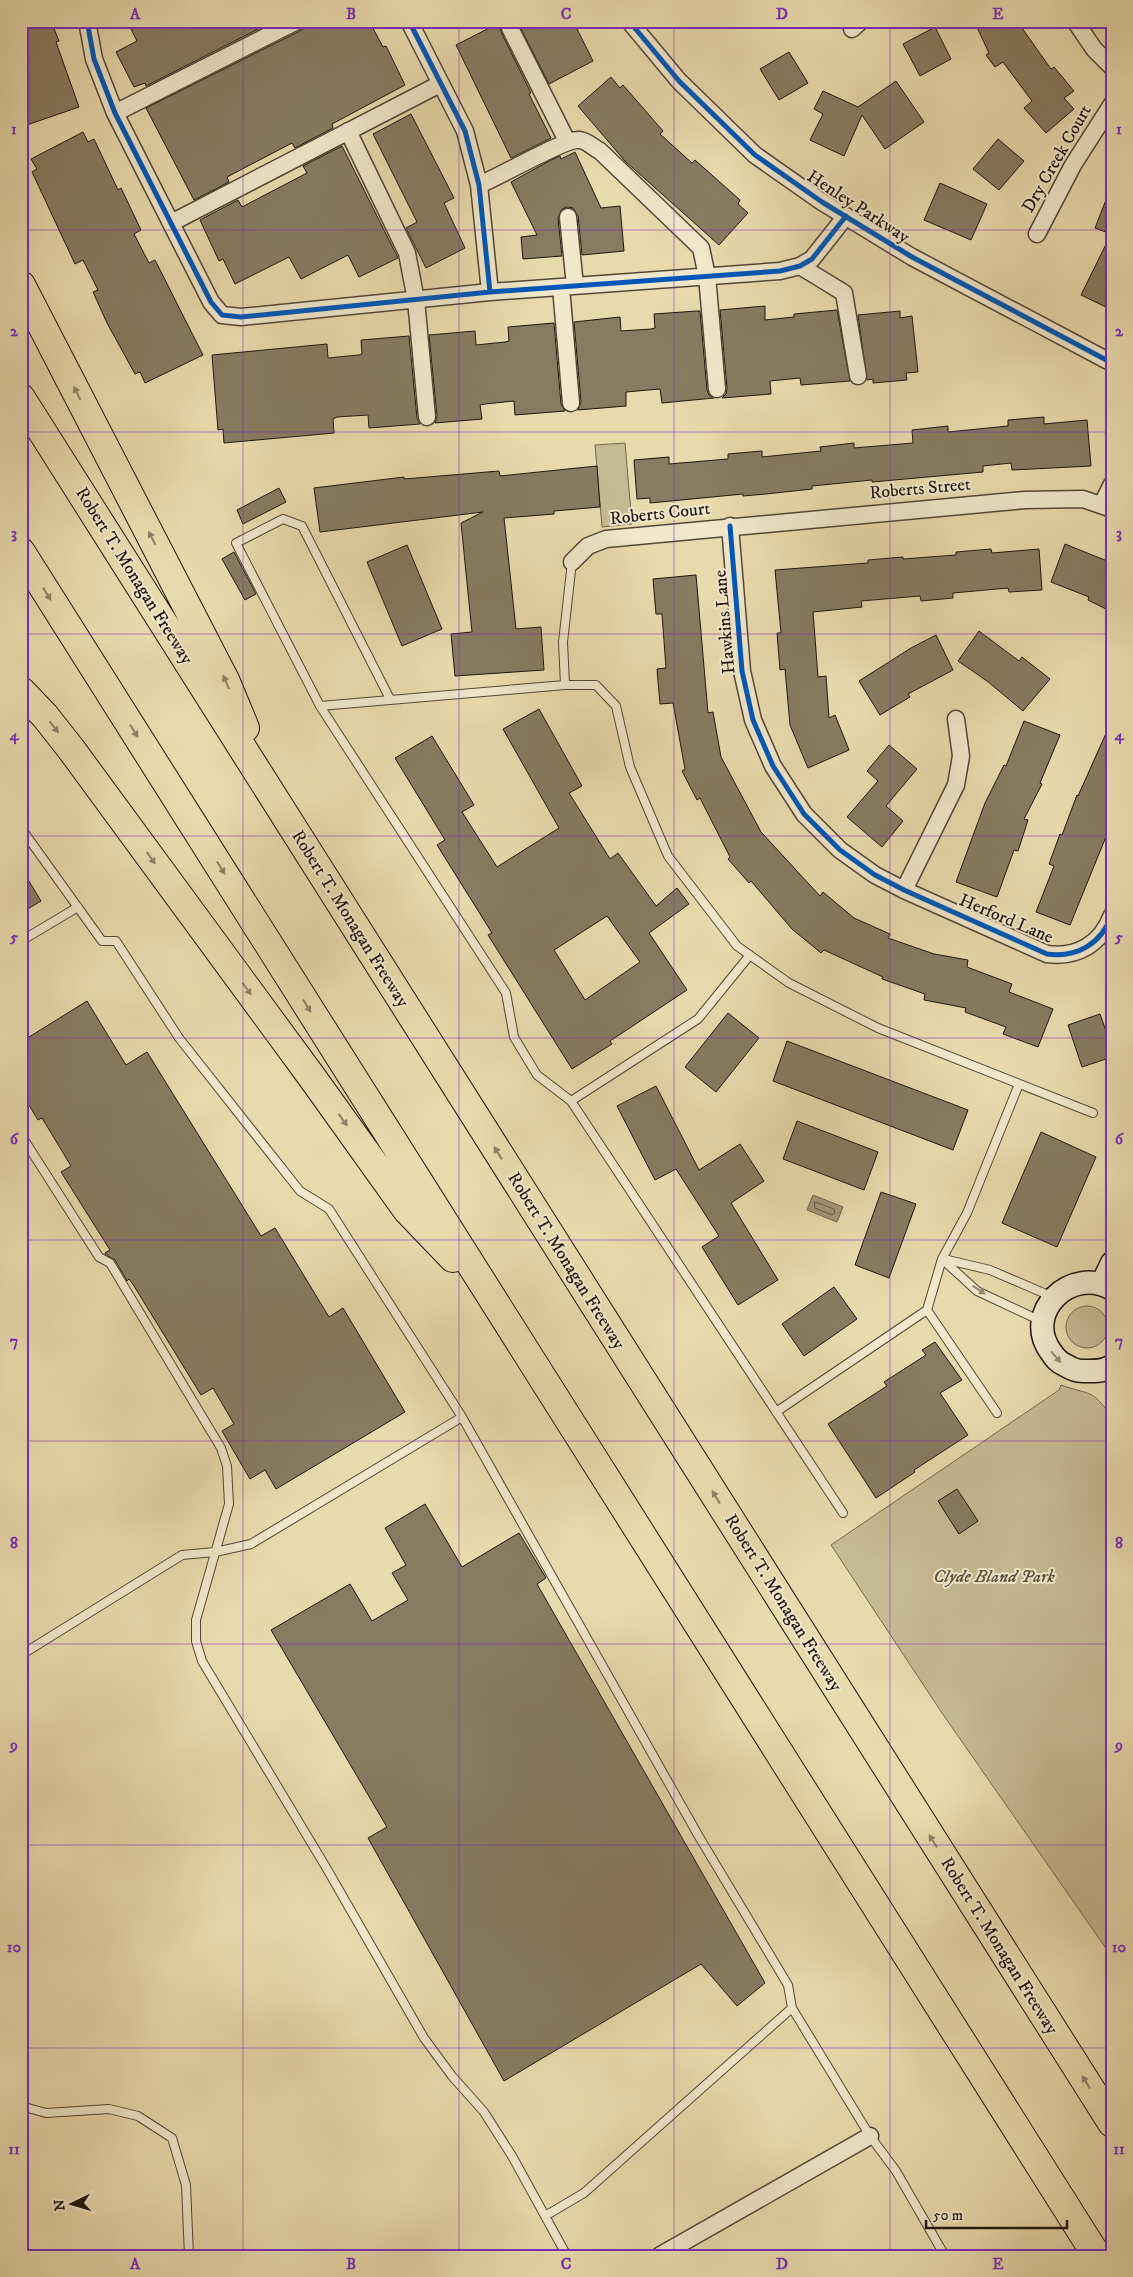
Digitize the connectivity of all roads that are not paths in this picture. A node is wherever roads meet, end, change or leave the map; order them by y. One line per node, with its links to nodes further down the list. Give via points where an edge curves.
1 (87, 21): 10 (street, via 94,59)
2 (297, 21): 10 (street)
3 (629, 21): 14 (street, Henley Parkway, via 679,81 755,155)
4 (1075, 21): 7 (street, via 1094,49)
5 (411, 22): 8 (street)
6 (510, 28): 12 (street)
7 (1112, 67)
8 (440, 84): 11 (street); 13 (street, via 465,131)
9 (1112, 104): 17 (street, Dry Creek Court, via 1073,165)
10 (115, 113): 16 (street)
11 (348, 131): 16 (street); 23 (street, via 407,253)
12 (567, 142): 13 (street); 19 (street, via 580,140 600,151 701,248)
13 (480, 185): 22 (street)
14 (846, 216): 18 (street, via 812,259); 24 (street, Henley Parkway, via 912,257)
15 (568, 217): 21 (street)
16 (171, 223): 23 (street, via 211,302 222,315 241,317)
17 (1036, 234)
18 (800, 266): 19 (street, via 780,271); 25 (street, via 844,293)
19 (707, 276): 21 (street); 26 (street)
20 (21, 285): 40 (highway, one-way to 20, via 226,682)
21 (568, 286): 22 (street); 28 (street)
22 (490, 292): 23 (street)
23 (416, 300): 29 (street)
24 (1112, 363)
25 (858, 376)
26 (717, 389)
27 (21, 398): 40 (highway, Robert T. Monagan Freeway)
28 (571, 403)
29 (427, 417)
30 (1112, 484): 31 (street)
31 (1107, 507): 32 (street, Roberts Street, via 1083,499 1025,500)
32 (730, 526): 34 (street, Roberts Court, via 606,539 588,546); 42 (street, Hawkins Lane, via 742,672 753,720 773,766 804,814 840,850 875,875)
33 (21, 552): 55 (highway, one-way to 55)
34 (572, 562): 35 (lane, via 563,642)
35 (565, 685): 37 (lane); 46 (lane, via 596,685 616,706 630,767 668,856 738,946)
36 (21, 691): 55 (highway, one-way to 55, via 71,749 406,1210)
37 (390, 699): 38 (lane); 38 (lane, via 302,526 283,520 236,543)
38 (320, 706): 48 (lane, via 506,993 514,1037 537,1075)
39 (956, 719): 42 (street, via 961,756 956,785)
40 (270, 792): 67 (highway, Robert T. Monagan Freeway, one-way to 40)
41 (21, 828): 43 (lane)
42 (904, 890): 44 (street, Herford Lane, via 1047,954 1061,956 1085,950 1097,940)
43 (78, 907): 45 (lane); 61 (lane, via 102,941 116,941 179,1038 300,1191 329,1209)
44 (1112, 915)
45 (21, 941)
46 (750, 955): 47 (lane, via 789,983 878,1028); 48 (lane, via 698,1019)
47 (1019, 1084): 49 (lane); 51 (lane, via 968,1213)
48 (571, 1101): 59 (lane)
49 (1093, 1113)
50 (21, 1135): 63 (lane, via 99,1257 110,1263 221,1448 227,1466 229,1504)
51 (942, 1259): 54 (lane, via 990,1270); 56 (lane); 57 (lane, one-way to 57, via 977,1291)
52 (1112, 1263): 53 (street)
53 (1107, 1286): 54 (street, via 1082,1282 1062,1290)
54 (1055, 1298): 57 (street, via 1048,1306)
55 (493, 1300): 74 (highway)
56 (927, 1310): 59 (lane); 60 (lane)
57 (1043, 1322): 58 (street, one-way to 58, via 1046,1346 1058,1362 1078,1371)
58 (1110, 1371)
59 (776, 1412): 62 (lane)
60 (997, 1413)
61 (462, 1417): 63 (lane, via 251,1544); 65 (lane, via 693,1826 788,1985)
62 (843, 1513)
63 (215, 1552): 64 (lane, via 182,1555); 69 (lane, via 196,1620 196,1641 202,1661 424,2038 484,2112)
64 (21, 1655)
65 (792, 2008): 68 (lane); 69 (lane, via 584,2193)
66 (21, 2106): 70 (lane, via 46,2113 109,2109 138,2116 172,2138 186,2185)
67 (1112, 2123)
68 (870, 2136): 72 (street); 73 (lane, via 896,2170)
69 (545, 2216): 71 (lane)
70 (189, 2256)
71 (567, 2256)
72 (659, 2256)
73 (945, 2256)
74 (1097, 2256)

